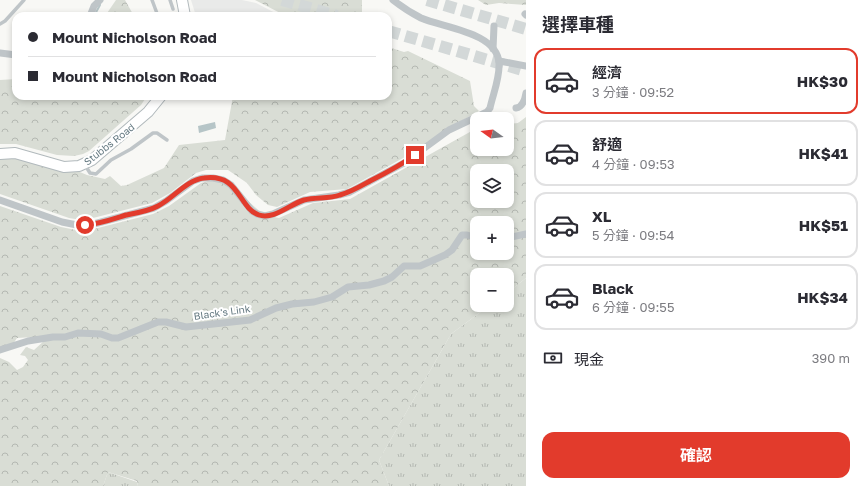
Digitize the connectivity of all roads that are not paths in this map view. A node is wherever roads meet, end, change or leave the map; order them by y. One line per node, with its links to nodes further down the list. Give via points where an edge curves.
1 (24, 0): 8 (lane)
2 (100, 0): 9 (street)
3 (152, 0): 10 (lane)
4 (170, 0): 7 (lane)
5 (182, 0): 11 (main road)
6 (393, 0): 15 (street, via 423,18 478,36)
7 (174, 9)
8 (13, 12)
9 (92, 12)
10 (156, 12)
11 (184, 12)
12 (12, 13): 13 (lane)
13 (0, 24)
14 (494, 26): 15 (street)
15 (493, 49): 18 (street)
16 (0, 53): 17 (street)
17 (12, 54)
18 (499, 61): 19 (street); 26 (street, via 499,70 487,112 449,130 404,163 350,192 304,200 274,214 265,216 252,211 231,185 213,178 193,181 154,208 90,225 62,222)
19 (526, 66)
20 (526, 93): 22 (street, via 522,105)
21 (157, 100): 25 (main road, Stubbs Road, via 148,112)
22 (516, 108)
23 (167, 140): 25 (lane, via 158,133 153,133 111,160 96,174 90,173)
24 (0, 154): 25 (main road, Stubbs Road, via 15,153 64,167)
25 (84, 164)
26 (0, 200)
27 (526, 234): 29 (street)
28 (470, 236): 30 (street, Black's Link, via 462,235 452,250 445,255 420,266 404,266 392,277 369,285 348,287 332,297 314,302 276,308 250,320 186,327 158,322 118,338 78,333)
29 (514, 237)
30 (0, 350)

